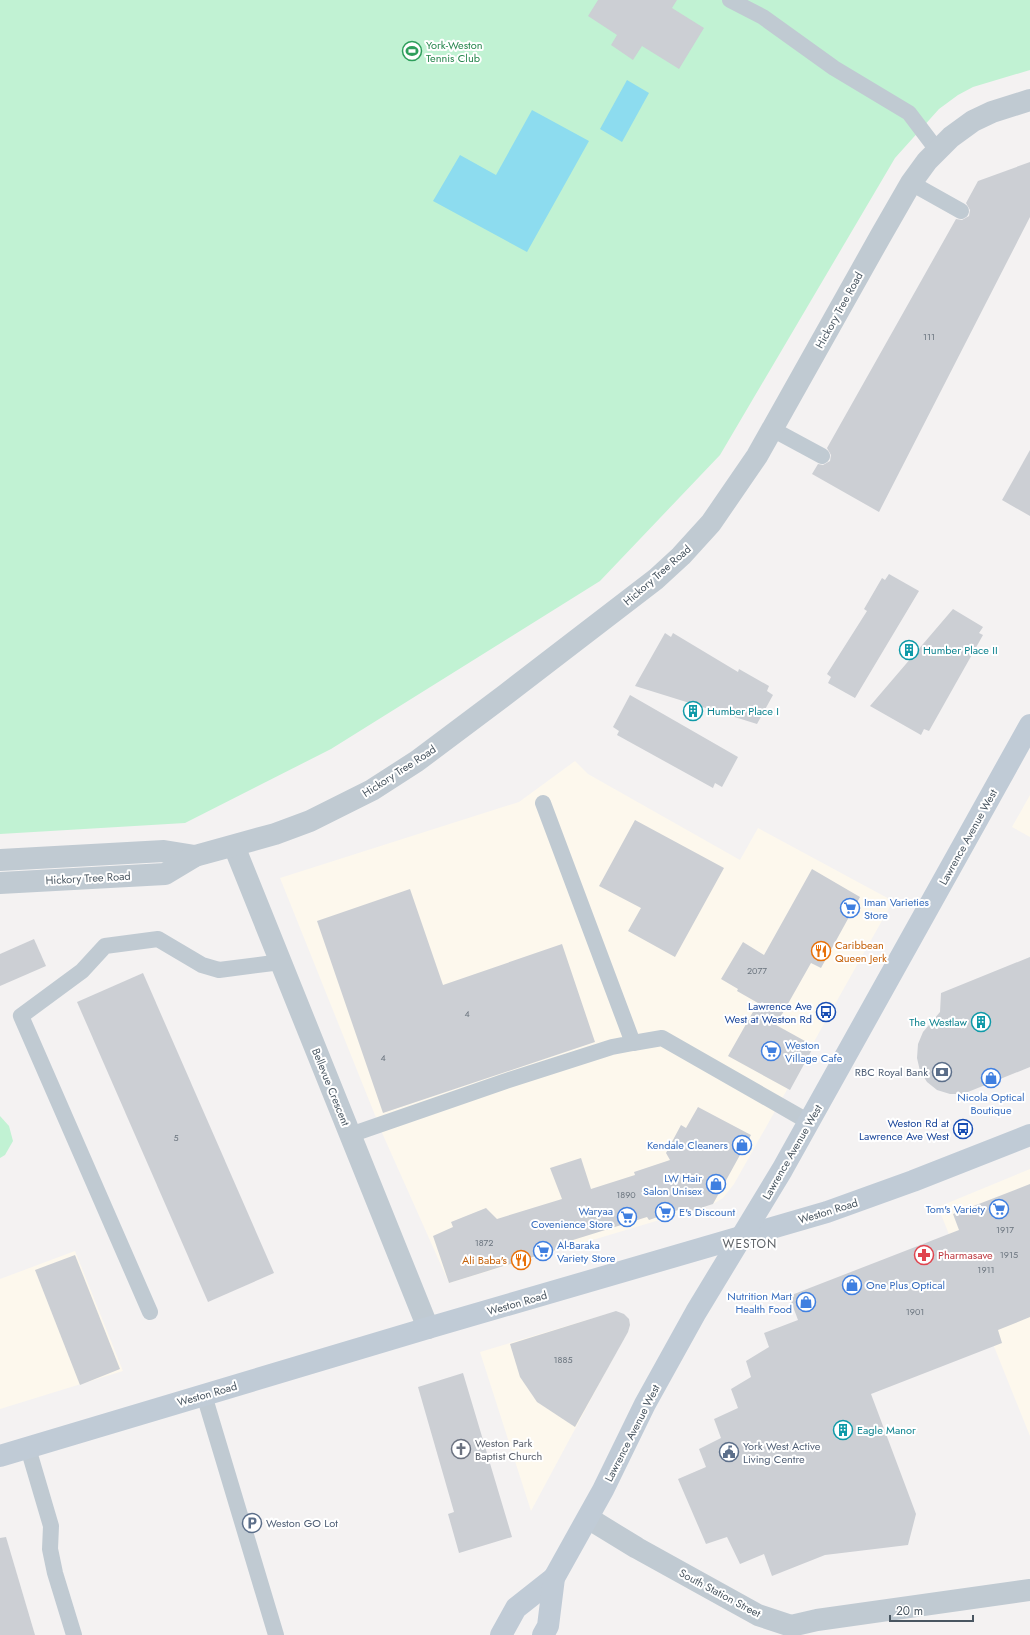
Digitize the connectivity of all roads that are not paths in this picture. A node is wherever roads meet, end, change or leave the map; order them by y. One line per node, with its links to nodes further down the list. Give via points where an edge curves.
1 (730, 0): 3 (lane, via 763,17 834,68 909,113)
2 (1030, 100): 3 (street, Hickory Tree Road, via 973,121)
3 (937, 150): 4 (street, Hickory Tree Road)
4 (911, 183): 5 (lane); 6 (street, Hickory Tree Road)
5 (961, 210)
6 (772, 429): 7 (lane); 10 (street, Hickory Tree Road, via 757,456 711,523 656,579 417,761 372,790 310,821)
7 (822, 456)
8 (1030, 725): 16 (main road, Lawrence Avenue West)
9 (543, 803): 15 (lane)
10 (234, 846): 11 (street, Hickory Tree Road); 14 (street, Bellevue Crescent)
11 (195, 856): 12 (street, Hickory Tree Road, via 164,851); 13 (street, Hickory Tree Road, via 165,874)
12 (0, 860)
13 (0, 883)
14 (280, 962): 18 (street, Bellevue Crescent); 20 (lane, via 219,970 202,964 158,939 105,946 82,971 21,1016)
15 (633, 1043): 16 (lane, via 662,1038); 18 (lane, via 612,1047 506,1081)
16 (809, 1122): 19 (main road, Lawrence Avenue West)
17 (1030, 1135): 19 (main road, Weston Road, via 863,1200)
18 (350, 1136): 21 (street, Bellevue Crescent)
19 (742, 1237): 21 (main road, Weston Road); 25 (main road, Lawrence Avenue West, via 696,1312 645,1404)
20 (150, 1312)
21 (428, 1328): 22 (main road, Weston Road)
22 (204, 1395): 23 (main road, Weston Road); 29 (lane)
23 (28, 1448): 24 (main road, Weston Road); 28 (lane, via 51,1526 50,1549 55,1573)
24 (0, 1456)
25 (588, 1518): 26 (main road, Lawrence Avenue West); 27 (street, South Station Street, via 758,1615 791,1626 817,1620)
26 (554, 1578): 30 (main road, Lawrence Avenue West, via 516,1608); 31 (main road, Lawrence Avenue West, via 548,1626)
27 (1030, 1590)
28 (74, 1635)
29 (276, 1635)
30 (501, 1635)
31 (543, 1635)

